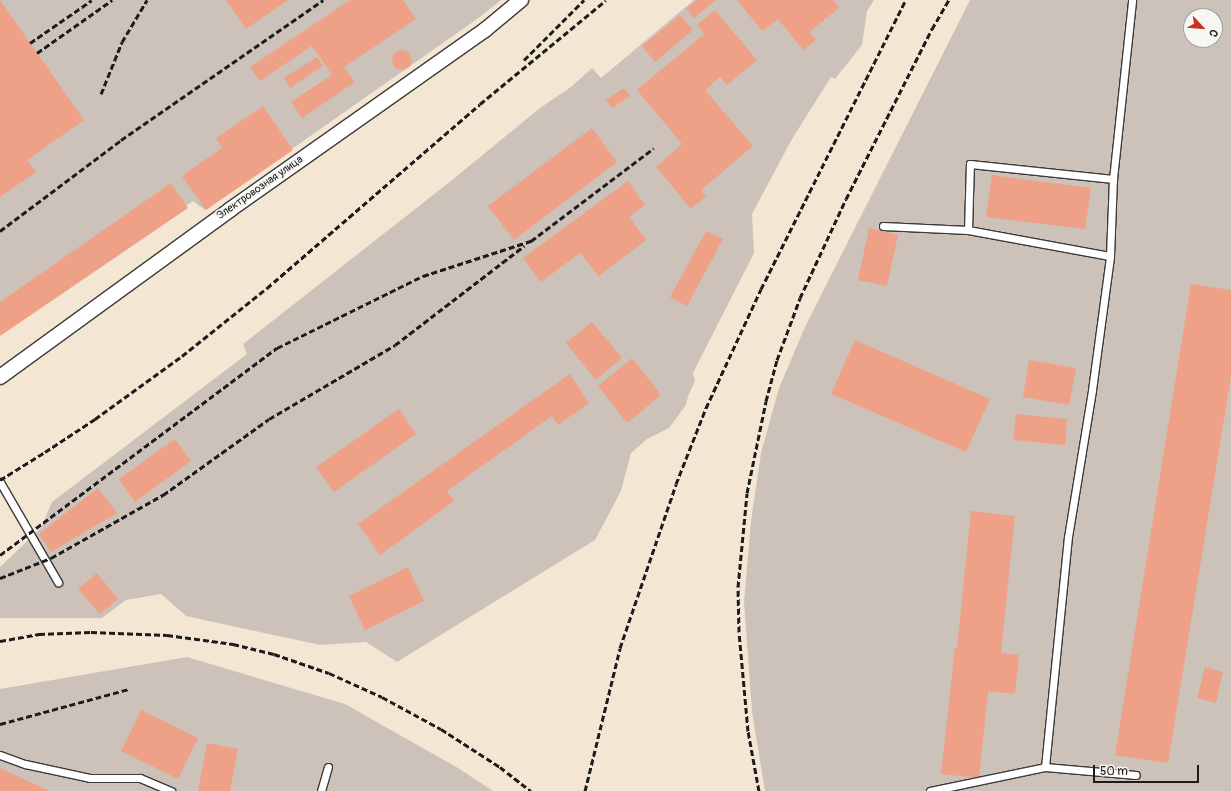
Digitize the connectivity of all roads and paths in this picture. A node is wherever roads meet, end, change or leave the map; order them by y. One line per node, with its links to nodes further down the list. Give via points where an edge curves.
1 (521, 0): 7 (street, Электровозная улица, via 485,30 231,209)
2 (1132, 0): 3 (lane)
3 (1113, 179): 5 (lane, via 970,164); 6 (lane)
4 (883, 226): 5 (lane)
5 (968, 230): 6 (lane)
6 (1110, 256): 12 (lane, via 1092,390 1068,537)
7 (0, 378)
8 (0, 482): 9 (lane)
9 (58, 582)
10 (0, 755): 14 (lane, via 25,764 90,778 140,778)
11 (328, 767): 15 (lane)
12 (1045, 767): 13 (lane); 16 (lane)
13 (1136, 775)
14 (171, 791)
15 (321, 791)
16 (930, 791)

